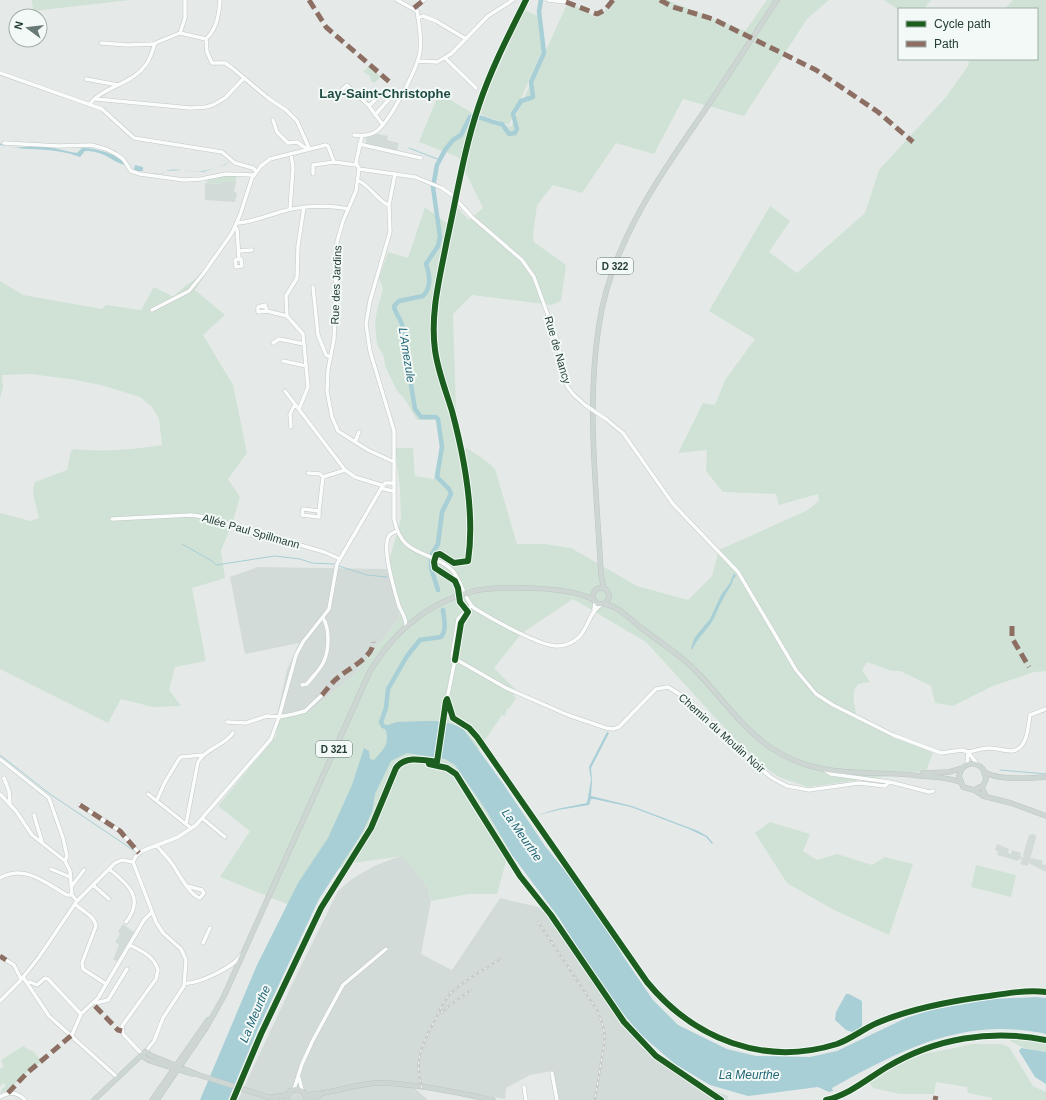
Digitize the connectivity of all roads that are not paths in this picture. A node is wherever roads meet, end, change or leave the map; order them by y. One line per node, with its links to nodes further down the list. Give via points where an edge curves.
1 (185, 0): 12 (street, via 185,18)
2 (220, 0): 13 (street, via 214,30)
3 (397, 0): 9 (street)
4 (424, 0): 9 (street)
5 (512, 0): 14 (street, via 488,16)
6 (548, 0): 8 (street)
7 (777, 0): 83 (main road, D 322, via 639,211 621,247 608,285 594,363 593,404)
8 (566, 2)
9 (416, 10): 10 (street); 11 (street)
10 (423, 16): 11 (street); 14 (street)
11 (418, 18): 18 (street)
12 (180, 34): 13 (street); 16 (street)
13 (206, 39): 20 (street, via 212,63 224,63)
14 (466, 39): 17 (street)
15 (101, 43): 16 (street, via 128,46)
16 (154, 44): 22 (street, via 144,67 131,79)
17 (445, 58): 18 (street, via 434,62); 23 (street)
18 (418, 61): 32 (street, via 391,116)
19 (0, 73): 28 (street)
20 (244, 78): 27 (street, via 225,98 206,106 190,108); 37 (street, via 297,121)
21 (86, 79): 22 (street)
22 (118, 85): 27 (street)
23 (476, 88)
24 (336, 96): 29 (street, via 347,85)
25 (379, 96): 29 (street)
26 (390, 98): 30 (street)
27 (96, 99): 28 (street)
28 (88, 104): 43 (street, via 107,113 134,138 220,152 235,163)
29 (369, 106): 30 (street)
30 (375, 115): 32 (street)
31 (273, 120): 37 (street, via 277,132 288,143 297,142)
32 (383, 125): 34 (street, via 374,132)
33 (354, 135): 34 (street)
34 (362, 136): 36 (street)
35 (4, 143): 46 (street, via 91,145 116,154 131,171 184,180 201,180 226,174)
36 (359, 144): 39 (street); 41 (street)
37 (308, 149): 38 (street); 40 (street, via 327,145)
38 (291, 154): 43 (street, via 268,160); 50 (street, via 293,168)
39 (421, 158)
40 (334, 162): 41 (street); 44 (street, via 313,165)
41 (356, 165): 42 (street)
42 (359, 169): 45 (street, Rue de Nancy); 47 (street, Rue des Jardins)
43 (256, 171): 46 (street)
44 (313, 174)
45 (395, 174): 48 (street); 103 (street, Rue de Nancy, bridge, via 415,177 448,192 472,217 522,260 529,269 557,340 567,386 573,394 623,433 673,504 738,572 807,685 821,697 893,735 941,753 962,750)
46 (251, 175): 52 (street)
47 (358, 181): 48 (street); 51 (street, Rue des Jardins)
48 (389, 205): 72 (street, via 390,237 370,301 366,324 370,351 393,425)
49 (304, 207): 50 (street); 51 (street); 60 (street, via 298,246 297,279 286,296)
50 (290, 209): 52 (street, via 255,220)
51 (348, 209): 63 (street, Rue des Jardins, via 337,242 334,338)
52 (237, 222): 53 (street)
53 (235, 228): 54 (street); 58 (street, via 192,287)
54 (237, 250): 55 (street); 56 (street)
55 (252, 250)
56 (239, 259)
57 (313, 287): 63 (street, via 318,334 326,355)
58 (152, 310)
59 (267, 311): 60 (street)
60 (287, 316): 62 (street, via 302,331)
61 (273, 343): 62 (street, via 279,339)
62 (304, 344): 65 (street)
63 (330, 357): 71 (street, Rue des Jardins, via 327,390 332,417 338,431)
64 (283, 361): 65 (street)
65 (306, 366): 68 (street, via 308,388)
66 (285, 391): 67 (street)
67 (295, 404): 68 (street); 69 (street, via 290,414)
68 (299, 409): 73 (street)
69 (291, 428)
70 (359, 432): 71 (street)
71 (355, 442): 72 (street, Rue des Jardins)
72 (394, 462): 76 (street)
73 (346, 470): 75 (street); 77 (street, via 355,477)
74 (308, 473): 75 (street, via 320,474)
75 (323, 477): 79 (street)
76 (393, 483): 77 (street, via 385,483); 78 (street)
77 (382, 486): 78 (street); 82 (street)
78 (393, 491): 81 (street)
79 (320, 511): 79 (street, via 302,509 302,515 319,517)
80 (112, 519): 82 (street, Allée Paul Spillmann, via 191,515 205,517)
81 (397, 531): 90 (street, via 406,544 451,570); 94 (street, via 390,536 387,549 399,605 406,617)
82 (340, 559): 92 (street, via 335,571 329,610)
83 (601, 575): 84 (main road, D 322); 85 (main road, D 322)
84 (604, 588): 85 (main road); 87 (main road)
85 (595, 591): 86 (main road, D 321); 88 (main road)
86 (580, 594): 88 (main road, D 321); 94 (main road, D 321, bridge, via 490,588 455,597 430,609)
87 (609, 599): 89 (main road); 91 (main road)
88 (594, 601): 89 (main road); 93 (street)
89 (603, 604): 91 (main road); 93 (street, via 597,607)
90 (472, 606): 93 (street, via 543,643 557,646 575,641 584,632); 95 (street, via 461,615 456,626 452,655)
91 (620, 611): 109 (main road, via 678,654 760,739 788,757)
92 (323, 618): 96 (street, via 326,623 328,644 324,662 307,684); 100 (street, via 303,642 296,655)
93 (591, 618)
94 (406, 626): 154 (main road, D 321, via 380,654 361,688)
95 (455, 660): 99 (street); 117 (street, Chemin du Moulin Noir, via 512,691 568,715 610,729 618,727 656,689 668,687 693,704 777,781 809,790 859,783 884,786)
96 (302, 685)
97 (322, 695): 100 (street, via 304,711)
98 (1046, 709): 103 (street, Rue de Nancy, via 1030,715 1024,742 1015,750 987,748)
99 (444, 714)
100 (279, 717): 101 (street, via 267,716 246,723); 130 (street, via 271,739)
101 (227, 722)
102 (233, 733): 104 (street, via 229,739)
103 (968, 752): 106 (street); 107 (street)
104 (202, 755): 125 (street, via 179,759); 131 (street, via 195,770)
105 (0, 758): 137 (street, via 49,798 63,838)
106 (967, 764): 107 (main road); 108 (main road)
107 (978, 765): 110 (main road)
108 (963, 768): 111 (main road); 118 (main road)
109 (825, 770): 112 (main road); 117 (street, via 831,774)
110 (985, 772): 114 (main road); 119 (main road)
111 (942, 773): 112 (main road); 113 (street)
112 (914, 774): 113 (main road)
113 (938, 777): 118 (main road)
114 (1005, 777): 115 (main road); 119 (main road, via 990,779)
115 (1046, 777)
116 (4, 778): 126 (street)
117 (889, 782): 121 (street, Chemin du Moulin Noir)
118 (960, 782): 120 (main road, via 966,788)
119 (983, 784): 120 (main road); 124 (main road, via 982,791)
120 (974, 790): 124 (main road)
121 (933, 792)
122 (0, 794): 126 (street)
123 (148, 794): 125 (street)
124 (986, 796): 129 (main road)
125 (157, 800): 131 (street)
126 (10, 804): 134 (street, via 30,832)
127 (80, 805): 136 (street, via 120,831)
128 (34, 816): 134 (street)
129 (1046, 816)
130 (202, 818): 132 (street); 133 (street)
131 (186, 824): 132 (street)
132 (191, 828): 135 (street)
133 (225, 837)
134 (42, 842): 137 (street)
135 (157, 846): 136 (street); 146 (street)
136 (139, 853): 138 (street)
137 (66, 861): 142 (street)
138 (133, 862): 140 (street, via 122,860); 151 (street)
139 (51, 869): 142 (street)
140 (109, 869): 145 (street); 152 (street, via 127,884 134,901 134,911)
141 (84, 870): 147 (street)
142 (70, 877): 147 (street)
143 (0, 878): 148 (street, via 10,873 21,872 34,876 66,894)
144 (526, 883): 189 (street, via 615,1013 628,1028 657,1059)
145 (93, 885): 149 (street); 150 (street)
146 (187, 886): 146 (street, via 197,898 203,896 202,890)
147 (71, 887): 148 (street)
148 (72, 894): 150 (street)
149 (109, 899)
150 (76, 902): 160 (street); 163 (street, via 96,924 82,963 83,969)
151 (152, 912): 156 (street, via 144,920); 162 (street, via 160,929 184,954)
152 (126, 922)
153 (210, 928): 155 (street)
154 (252, 933): 162 (street, via 239,958 231,965 198,981); 169 (main road, D 321, via 217,1009)
155 (203, 943)
156 (130, 945): 163 (street); 168 (street, via 148,955 156,963 158,970 156,979 122,1026 123,1034)
157 (386, 949): 172 (street, via 343,985 313,1040)
158 (6, 960): 160 (street, via 14,965)
159 (127, 969): 165 (street, via 108,1000)
160 (22, 978): 161 (street); 164 (street)
161 (27, 983): 166 (street, via 37,985 45,978 48,979); 167 (street, via 49,1016)
162 (184, 983): 168 (street, via 163,1018 156,1038)
163 (106, 984): 166 (street, via 98,998)
164 (0, 1001)
165 (96, 1003)
166 (81, 1014): 167 (street)
167 (72, 1035): 171 (street)
168 (143, 1053): 169 (main road); 171 (main road)
169 (177, 1068): 178 (main road); 183 (main road, D 321); 184 (main road, D 321)
170 (552, 1073): 188 (street)
171 (117, 1077): 182 (main road)
172 (299, 1077): 174 (street); 175 (street)
173 (524, 1087): 187 (street)
174 (294, 1089): 175 (main road); 179 (main road)
175 (302, 1090): 180 (main road)
176 (845, 1095): 190 (street)
177 (0, 1097): 181 (street, via 11,1092)
178 (266, 1097): 179 (main road); 185 (main road)
179 (286, 1098)
180 (308, 1098): 186 (main road, via 358,1086 388,1083)
181 (25, 1100)
182 (94, 1100)
183 (152, 1100)
184 (156, 1100)
185 (277, 1100)
186 (493, 1100)
187 (526, 1100)
188 (557, 1100)
189 (721, 1100)
190 (826, 1100)

